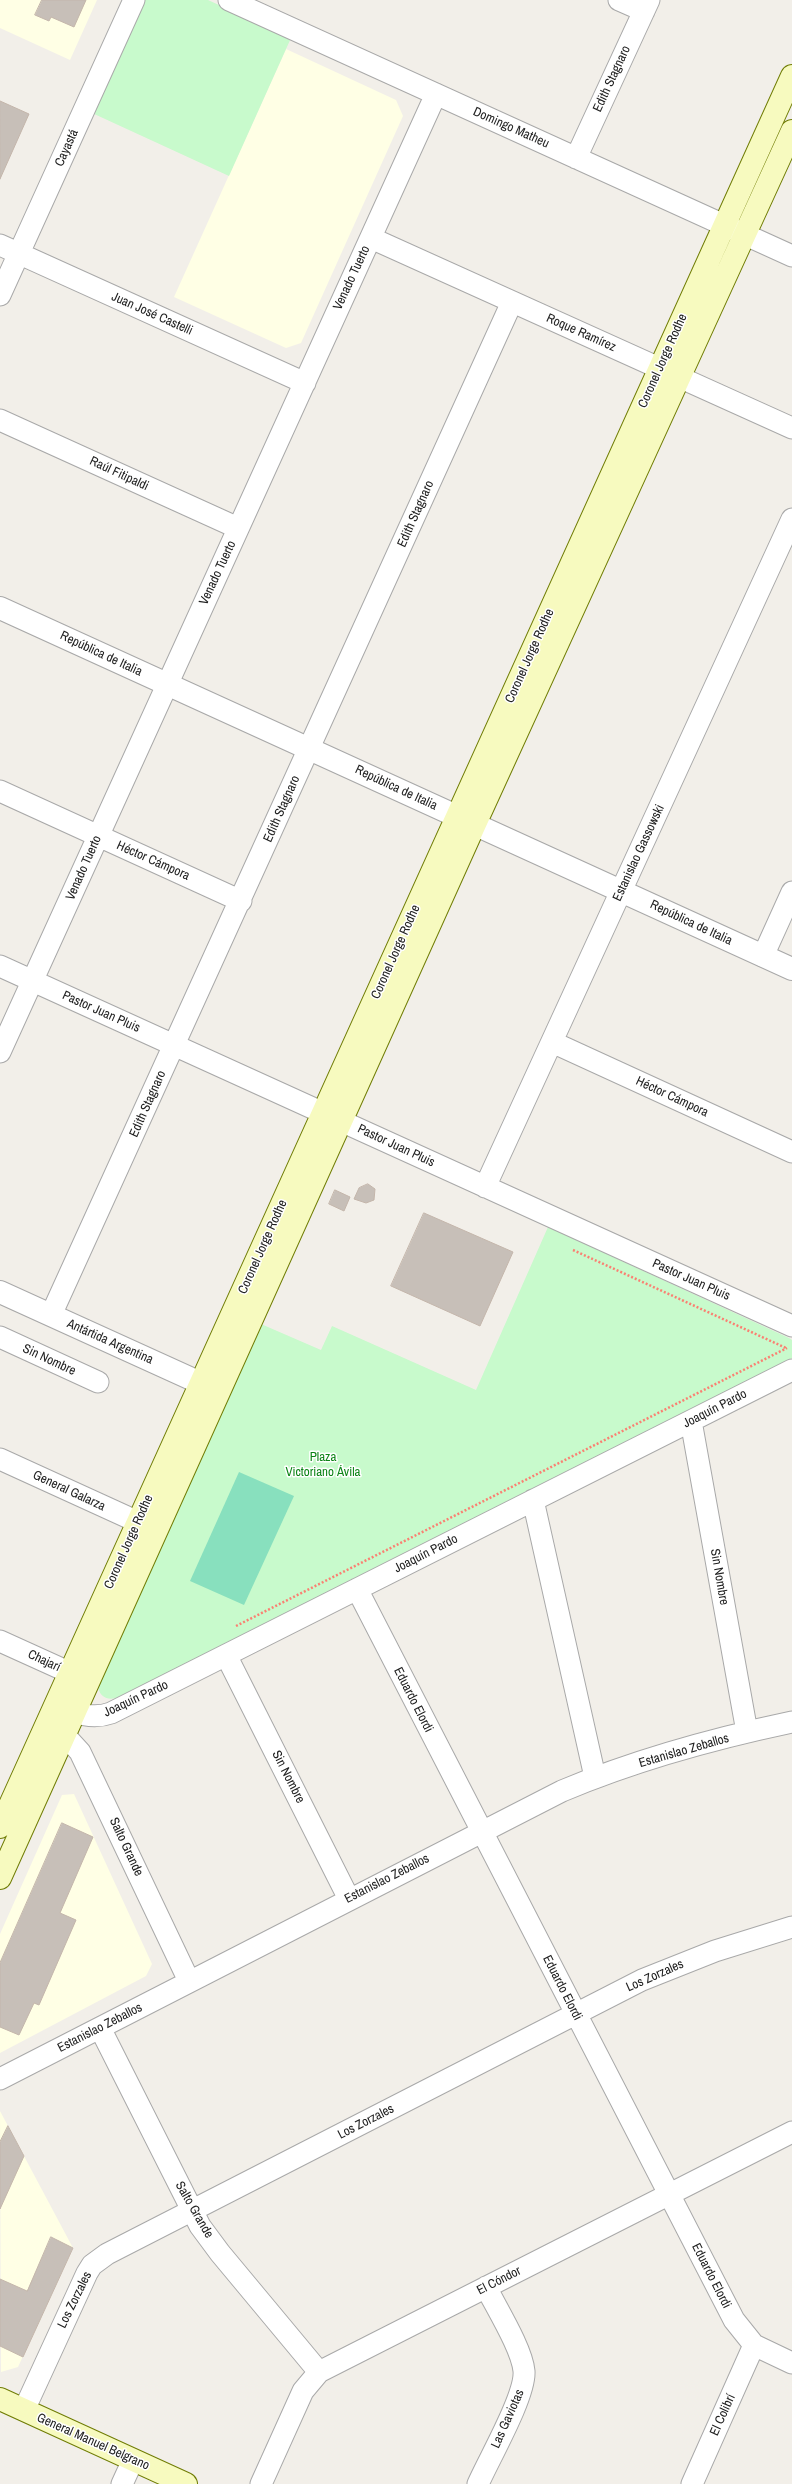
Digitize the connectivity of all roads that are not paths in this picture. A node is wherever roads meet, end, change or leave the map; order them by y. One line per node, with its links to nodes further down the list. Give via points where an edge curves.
1 (134, 0): 13 (street, Cayastá)
2 (229, 0): 6 (street, Domingo Matheu)
3 (619, 0): 4 (street)
4 (646, 6): 8 (street, Edith Stagnaro)
5 (792, 76): 9 (main road, Coronel Jorge Rodhe)
6 (436, 94): 8 (street, Domingo Matheu); 11 (street, Venado Tuerto)
7 (792, 131): 10 (main road, Coronel Jorge Rodhe)
8 (576, 158): 9 (street, Domingo Matheu)
9 (724, 226): 10 (street, Domingo Matheu); 17 (main road, Coronel Jorge Rodhe)
10 (745, 235): 14 (street, Domingo Matheu); 18 (main road, Coronel Jorge Rodhe)
11 (371, 238): 16 (street, Roque Ramírez); 19 (street, Venado Tuerto)
12 (0, 245): 13 (street, Juan José Castelli)
13 (19, 253): 15 (street, Cayastá); 19 (street, Juan José Castelli)
14 (792, 256)
15 (0, 295)
16 (512, 302): 17 (street, Roque Ramírez); 26 (street, Edith Stagnaro)
17 (660, 369): 18 (street, Roque Ramírez); 28 (main road, Coronel Jorge Rodhe)
18 (680, 378): 21 (street, Roque Ramírez); 28 (main road, Coronel Jorge Rodhe)
19 (305, 383): 23 (street, Venado Tuerto)
20 (0, 420): 23 (street, Raúl Fitipaldi)
21 (792, 428)
22 (792, 519): 30 (street, Estanislao Gassowski)
23 (238, 528): 25 (street, Venado Tuerto)
24 (0, 608): 25 (street, República de Italia)
25 (167, 684): 26 (street, República de Italia); 29 (street, Venado Tuerto)
26 (310, 749): 28 (street, República de Italia); 32 (street, Edith Stagnaro)
27 (0, 791): 29 (street, Héctor Cámpora)
28 (466, 820): 30 (street, República de Italia); 40 (main road, Coronel Jorge Rodhe)
29 (98, 836): 32 (street, Héctor Cámpora); 36 (street, Venado Tuerto)
30 (621, 891): 33 (street, República de Italia); 37 (street, Estanislao Gassowski)
31 (792, 892): 33 (street)
32 (241, 901): 38 (street, Edith Stagnaro)
33 (763, 956): 35 (street, República de Italia)
34 (0, 966): 36 (street, Pastor Juan Pluis)
35 (792, 969)
36 (32, 980): 38 (street, Pastor Juan Pluis); 39 (street, Venado Tuerto)
37 (552, 1042): 41 (street, Héctor Cámpora); 42 (street, Estanislao Gassowski)
38 (175, 1045): 40 (street, Pastor Juan Pluis); 44 (street, Edith Stagnaro)
39 (0, 1052)
40 (332, 1117): 42 (street, Pastor Juan Pluis); 49 (main road, Coronel Jorge Rodhe)
41 (792, 1152)
42 (485, 1187): 45 (street, Pastor Juan Pluis)
43 (0, 1292): 44 (street, Antártida Argentina)
44 (51, 1316): 49 (street, Antártida Argentina)
45 (792, 1326)
46 (0, 1337): 48 (street, Sin Nombre)
47 (792, 1370): 50 (street, Joaquín Pardo)
48 (98, 1382)
49 (210, 1388): 53 (main road, Coronel Jorge Rodhe); 57 (main road, Coronel Jorge Rodhe)
50 (691, 1421): 52 (street, Joaquín Pardo); 60 (street, Sin Nombre)
51 (0, 1459): 53 (street, General Galarza)
52 (533, 1500): 54 (street, Joaquín Pardo); 62 (street)
53 (138, 1522): 57 (main road, Coronel Jorge Rodhe)
54 (356, 1589): 56 (street, Joaquín Pardo); 64 (street, Eduardo Elordi)
55 (0, 1641): 57 (street, Chajarí)
56 (226, 1655): 58 (street, Joaquín Pardo, via 106,1715 88,1716); 66 (street, Sin Nombre)
57 (79, 1677): 58 (main road, Coronel Jorge Rodhe)
58 (65, 1708): 61 (main road, Coronel Jorge Rodhe)
59 (792, 1722): 60 (street, Estanislao Zeballos)
60 (747, 1732): 62 (street, Estanislao Zeballos)
61 (54, 1733): 63 (main road, Coronel Jorge Rodhe); 65 (main road, Coronel Jorge Rodhe); 68 (street, Salto Grande, via 74,1743 83,1756)
62 (595, 1777): 64 (street, Estanislao Zeballos, via 529,1806)
63 (0, 1827)
64 (481, 1831): 66 (street, Estanislao Zeballos); 69 (street, Eduardo Elordi)
65 (0, 1878)
66 (349, 1899): 68 (street, Estanislao Zeballos)
67 (792, 1927): 69 (street, Los Zorzales, via 677,1965)
68 (189, 1982): 70 (street, Estanislao Zeballos)
69 (576, 2014): 73 (street, Eduardo Elordi); 74 (street, Los Zorzales)
70 (100, 2028): 71 (street, Estanislao Zeballos); 74 (street, Salto Grande)
71 (0, 2079)
72 (792, 2132): 73 (street, El Cóndor)
73 (669, 2194): 75 (street, El Cóndor); 76 (street, Eduardo Elordi, via 734,2320)
74 (192, 2210): 78 (street, Salto Grande, via 217,2248); 80 (street, Los Zorzales, via 107,2254 92,2265)
75 (486, 2287): 78 (street, El Cóndor); 85 (street, Las Gaviotas, via 519,2355 524,2378 519,2395)
76 (754, 2345): 77 (street, Eduardo Elordi); 86 (street, El Colibrí)
77 (792, 2363)
78 (320, 2372): 84 (street, El Cóndor, via 303,2391)
79 (0, 2400): 80 (main road, General Manuel Belgrano)
80 (24, 2410): 81 (main road, General Manuel Belgrano)
81 (133, 2460): 82 (street); 83 (main road, General Manuel Belgrano)
82 (122, 2484)
83 (186, 2484)
84 (261, 2484)
85 (478, 2484)
86 (692, 2484)

